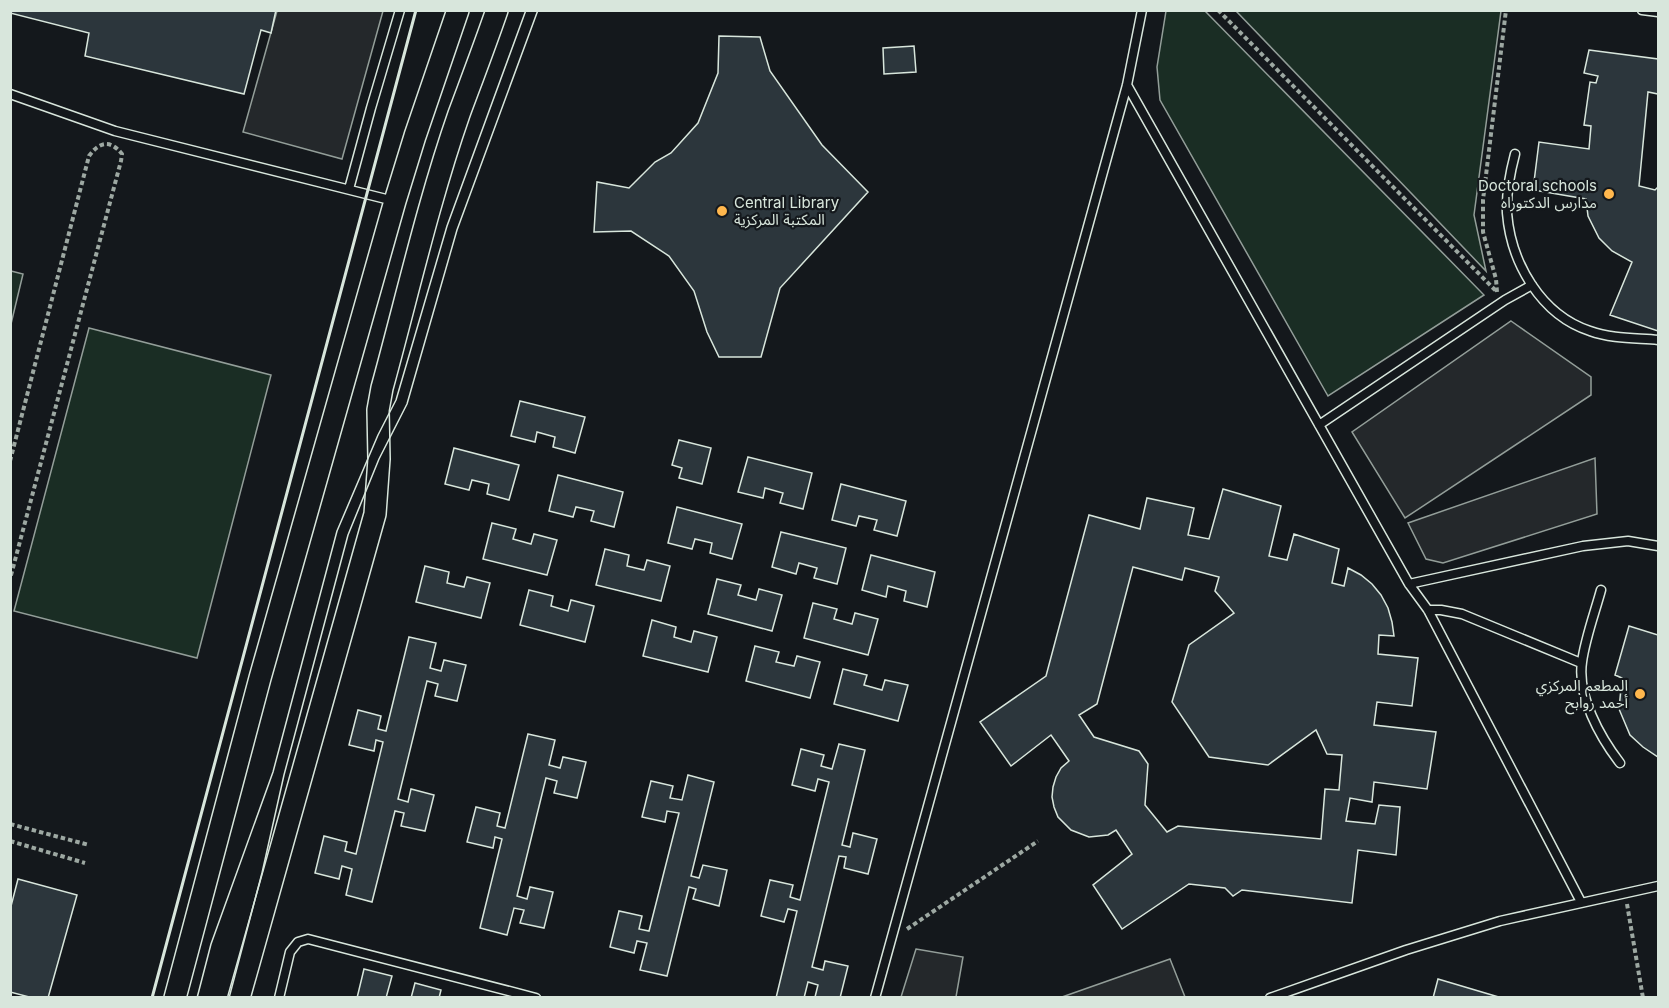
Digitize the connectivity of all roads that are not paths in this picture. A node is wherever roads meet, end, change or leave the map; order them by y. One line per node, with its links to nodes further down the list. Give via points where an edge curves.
1 (400, 10): 10 (lane)
2 (458, 10): 11 (street)
3 (497, 10): 25 (street, via 459,114 382,388 375,514)
4 (1142, 10): 7 (lane)
5 (1642, 10): 6 (lane)
6 (1659, 12)
7 (1127, 85): 14 (lane); 28 (lane)
8 (10, 94): 10 (lane, via 116,131)
9 (1515, 154): 12 (lane, via 1507,212 1515,250)
10 (349, 189): 11 (lane)
11 (395, 201): 24 (street, via 260,678)
12 (1532, 285): 13 (lane, via 1557,313 1588,331); 14 (lane)
13 (1659, 340)
14 (1319, 425): 16 (lane)
15 (1659, 546): 16 (lane, via 1628,541 1583,546)
16 (1409, 584): 18 (lane)
17 (1600, 590): 19 (lane)
18 (1428, 610): 19 (lane, via 1462,614); 22 (lane)
19 (1581, 663): 20 (lane, via 1589,711)
20 (1620, 763)
21 (1659, 886): 22 (lane)
22 (1581, 902): 29 (lane, via 1453,935)
23 (501, 993): 26 (lane, via 308,939 298,942 290,952); 27 (lane)
24 (175, 998)
25 (239, 998)
26 (279, 998)
27 (536, 998)
28 (875, 998)
29 (1270, 998)

